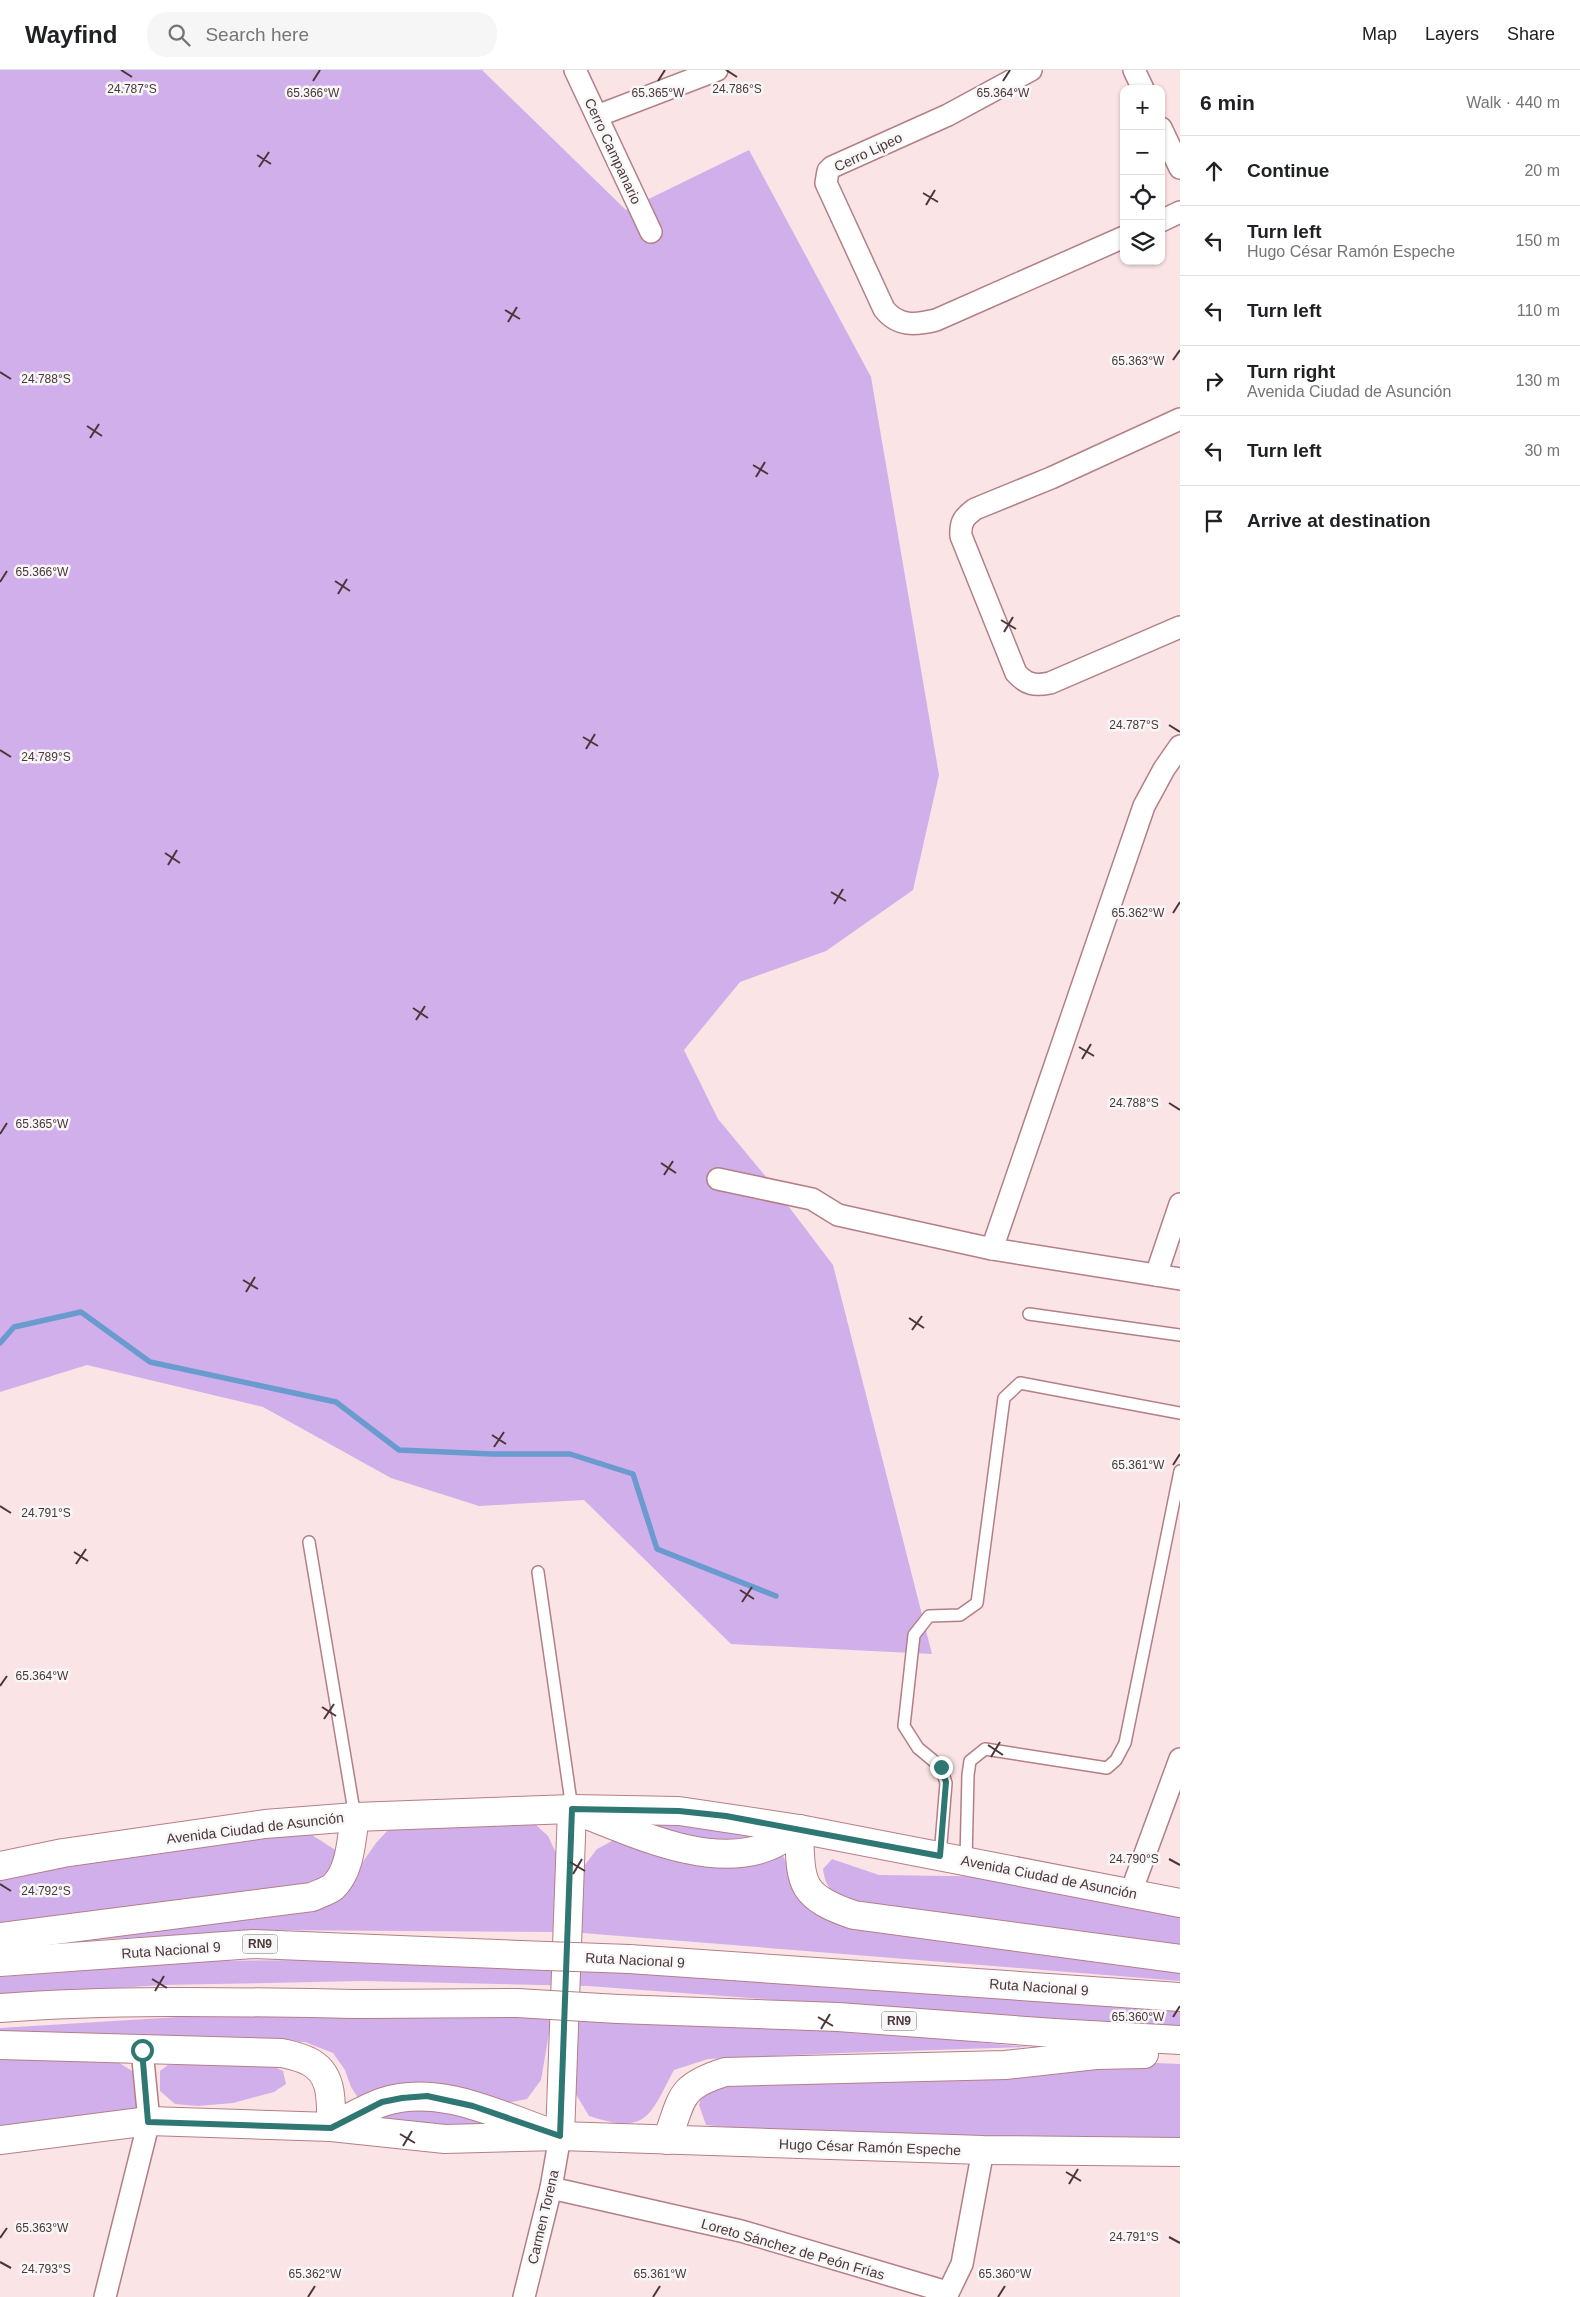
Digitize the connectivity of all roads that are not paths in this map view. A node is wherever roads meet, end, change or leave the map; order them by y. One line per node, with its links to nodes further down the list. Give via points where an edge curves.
1 (575, 70): 6 (street, Cerro Campanario)
2 (717, 70): 6 (street)
3 (1031, 70): 12 (street, Cerro Lipeo, via 948,116 828,171 826,183 884,309 897,321 917,325 936,320)
4 (1134, 70): 5 (street)
5 (1141, 85)
6 (597, 116): 11 (street, Cerro Campanario)
7 (1162, 130): 8 (street)
8 (1180, 168)
9 (1180, 212): 10 (street)
10 (1163, 220)
11 (651, 232)
12 (1120, 239)
13 (1180, 419): 14 (street, via 976,509 965,516 960,525 961,536 1016,673 1023,681 1035,686 1050,683)
14 (1180, 627)
15 (1180, 746): 18 (street, via 1144,806)
16 (718, 1179): 18 (street, via 812,1199 838,1215)
17 (1180, 1204): 19 (street)
18 (992, 1249): 19 (street)
19 (1156, 1274): 20 (street)
20 (1180, 1279)
21 (1029, 1314): 22 (lane)
22 (1180, 1335)
23 (1180, 1413): 32 (lane, via 1020,1383 1004,1398 977,1603 960,1615 929,1616 914,1635 904,1726 918,1748 941,1767 946,1782)
24 (1180, 1471): 33 (lane, via 1125,1743 1116,1760 1107,1768 984,1749 970,1761)
25 (309, 1542): 30 (lane)
26 (538, 1572): 29 (lane)
27 (1180, 1759): 28 (street)
28 (1176, 1785): 35 (street)
29 (572, 1809): 30 (main road, Avenida Ciudad de Asunción); 31 (main road, Avenida Ciudad de Asunción, via 679,1811); 31 (main road, Avenida Ciudad de Asunción, via 686,1850 704,1852 730,1854 768,1847); 48 (main road)
30 (355, 1817): 34 (main road, Avenida Ciudad de Asunción, via 265,1824 63,1853); 37 (main road, via 347,1864 341,1876 332,1888 312,1897)
31 (799, 1829): 32 (main road, Avenida Ciudad de Asunción); 38 (main road, via 802,1878 826,1906 854,1915)
32 (940, 1856): 33 (main road, Avenida Ciudad de Asunción)
33 (966, 1861): 35 (main road, Avenida Ciudad de Asunción)
34 (0, 1866)
35 (1131, 1892): 36 (main road, Avenida Ciudad de Asunción)
36 (1180, 1903)
37 (0, 1937)
38 (1180, 1959)
39 (0, 1962): 40 (main road, Ruta Nacional 9 / RN9, bridge, via 253,1944 629,1960)
40 (1180, 1996)
41 (0, 2008): 42 (main road, RN9, bridge, via 78,2002 165,2001 517,2003 838,2017)
42 (1180, 2040)
43 (0, 2045): 44 (main road)
44 (142, 2050): 46 (street); 47 (main road, via 282,2053 308,2061 324,2073 331,2097)
45 (1180, 2053): 50 (main road, via 1096,2055 1004,2064 725,2072 690,2086 682,2097)
46 (148, 2122): 47 (main road, Hugo César Ramón Espeche); 49 (main road, Hugo César Ramón Espeche); 55 (street)
47 (331, 2128): 48 (main road, Hugo César Ramón Espeche, via 446,2139); 48 (main road, Hugo César Ramón Espeche, via 382,2102 427,2096 473,2106)
48 (560, 2136): 50 (main road, Hugo César Ramón Espeche); 53 (street, Carmen Torena)
49 (0, 2140)
50 (667, 2140): 51 (main road, Hugo César Ramón Espeche)
51 (983, 2150): 52 (main road, Hugo César Ramón Espeche); 54 (street, via 962,2264)
52 (1180, 2152)
53 (551, 2188): 54 (street, Loreto Sánchez de Peón Frías, via 741,2231); 56 (street, Carmen Torena)
54 (946, 2295)
55 (105, 2297)
56 (524, 2297)

